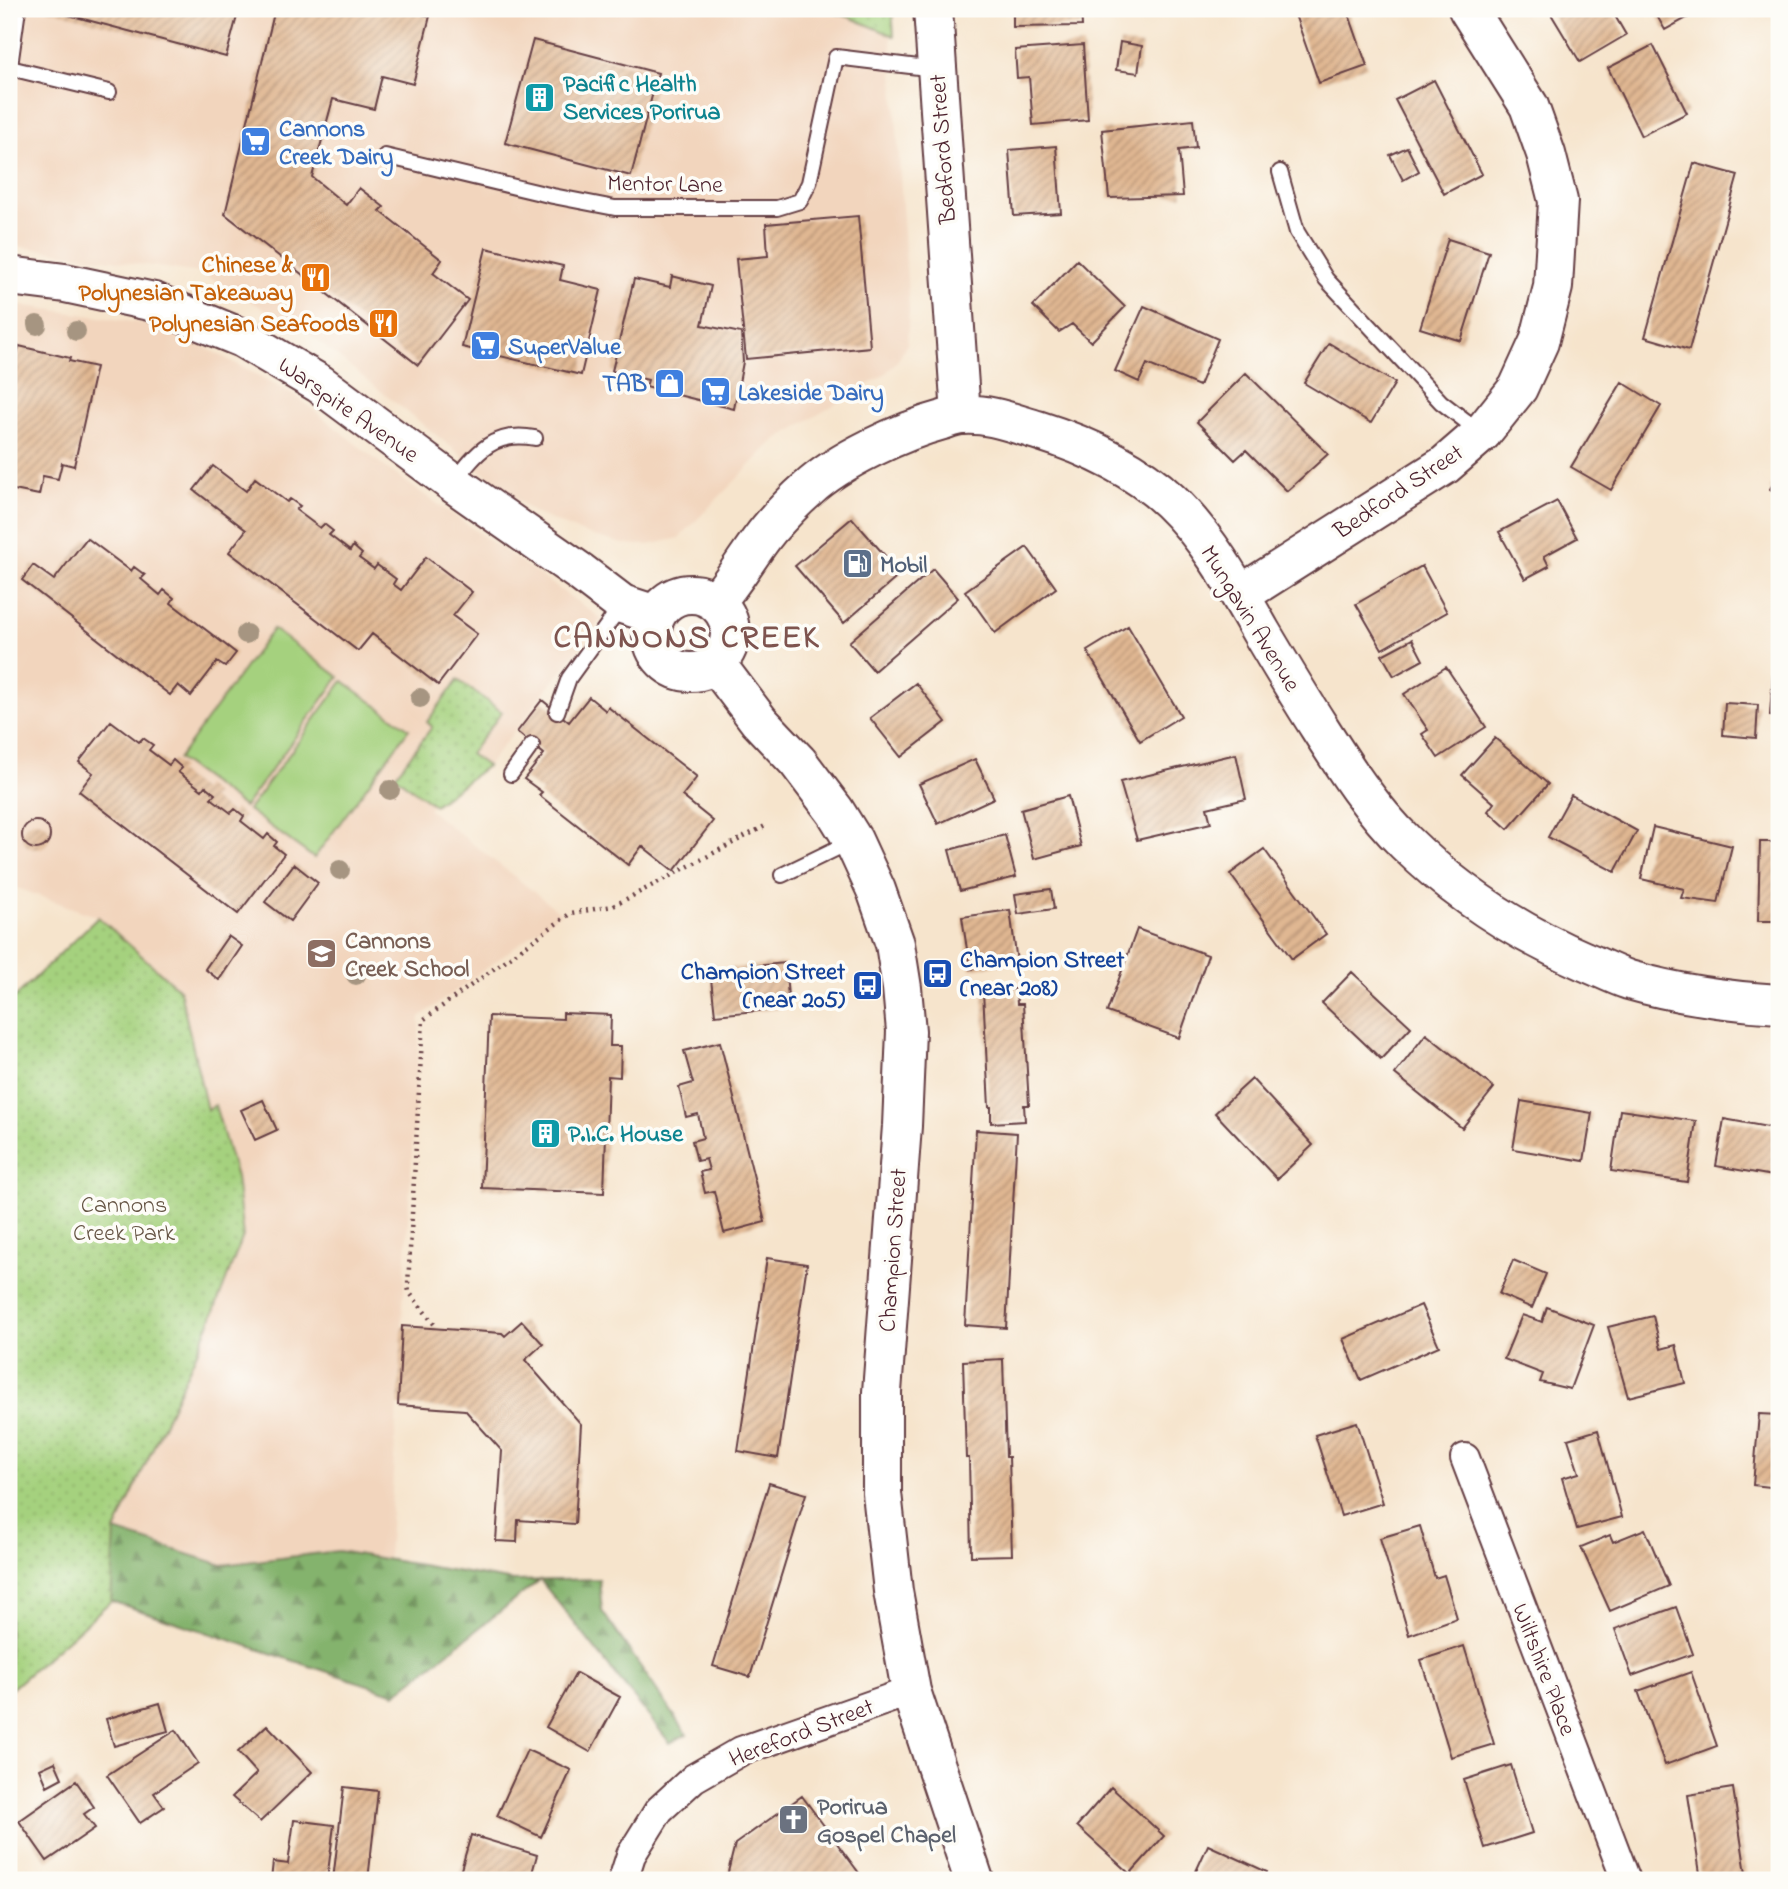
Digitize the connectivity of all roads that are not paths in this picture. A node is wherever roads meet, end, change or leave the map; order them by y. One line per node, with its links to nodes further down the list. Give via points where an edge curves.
1 (18, 9): 5 (lane)
2 (933, 9): 4 (main road, Bedford Street)
3 (1468, 9): 11 (main road, Bedford Street, via 1529,106 1558,201 1553,287 1539,342 1518,388)
4 (937, 69): 7 (lane, Mentor Lane, via 836,57 810,183 800,201 777,208 615,208); 10 (main road, Bedford Street)
5 (9, 71): 6 (lane)
6 (109, 92)
7 (384, 156)
8 (1280, 172): 11 (lane, via 1297,232 1326,279 1441,402)
9 (9, 276): 13 (main road, Warspite Avenue, via 154,302 242,338 320,384)
10 (961, 415): 14 (main road, Mungavin Avenue, via 997,418 1051,434 1140,476 1172,503 1206,543); 15 (main road, Mungavin Avenue, via 914,428 810,486 769,529)
11 (1482, 433): 14 (main road, Bedford Street, via 1445,464)
12 (535, 438): 13 (lane, via 502,437 472,457)
13 (453, 483): 16 (main road, Warspite Avenue)
14 (1240, 595): 23 (main road, Mungavin Avenue, via 1346,770 1405,842 1450,883 1543,943 1627,979 1719,999)
15 (716, 601): 16 (main road, via 688,594); 17 (main road, via 730,631 729,643)
16 (639, 610): 17 (main road, via 667,664 693,672); 18 (lane, via 569,678)
17 (716, 664): 21 (main road, Champion Street, via 759,722 798,762)
18 (557, 712)
19 (532, 745): 20 (lane)
20 (510, 774)
21 (853, 840): 22 (lane); 25 (main road, Champion Street, via 895,944 906,1031 882,1392 882,1493)
22 (782, 875)
23 (1779, 1004)
24 (1465, 1458): 28 (street, Wiltshire Place)
25 (911, 1690): 26 (street, Hereford Street, via 741,1751 694,1778 659,1810 631,1855); 27 (main road, Champion Street)
26 (623, 1880)
27 (974, 1880)
28 (1626, 1880)

